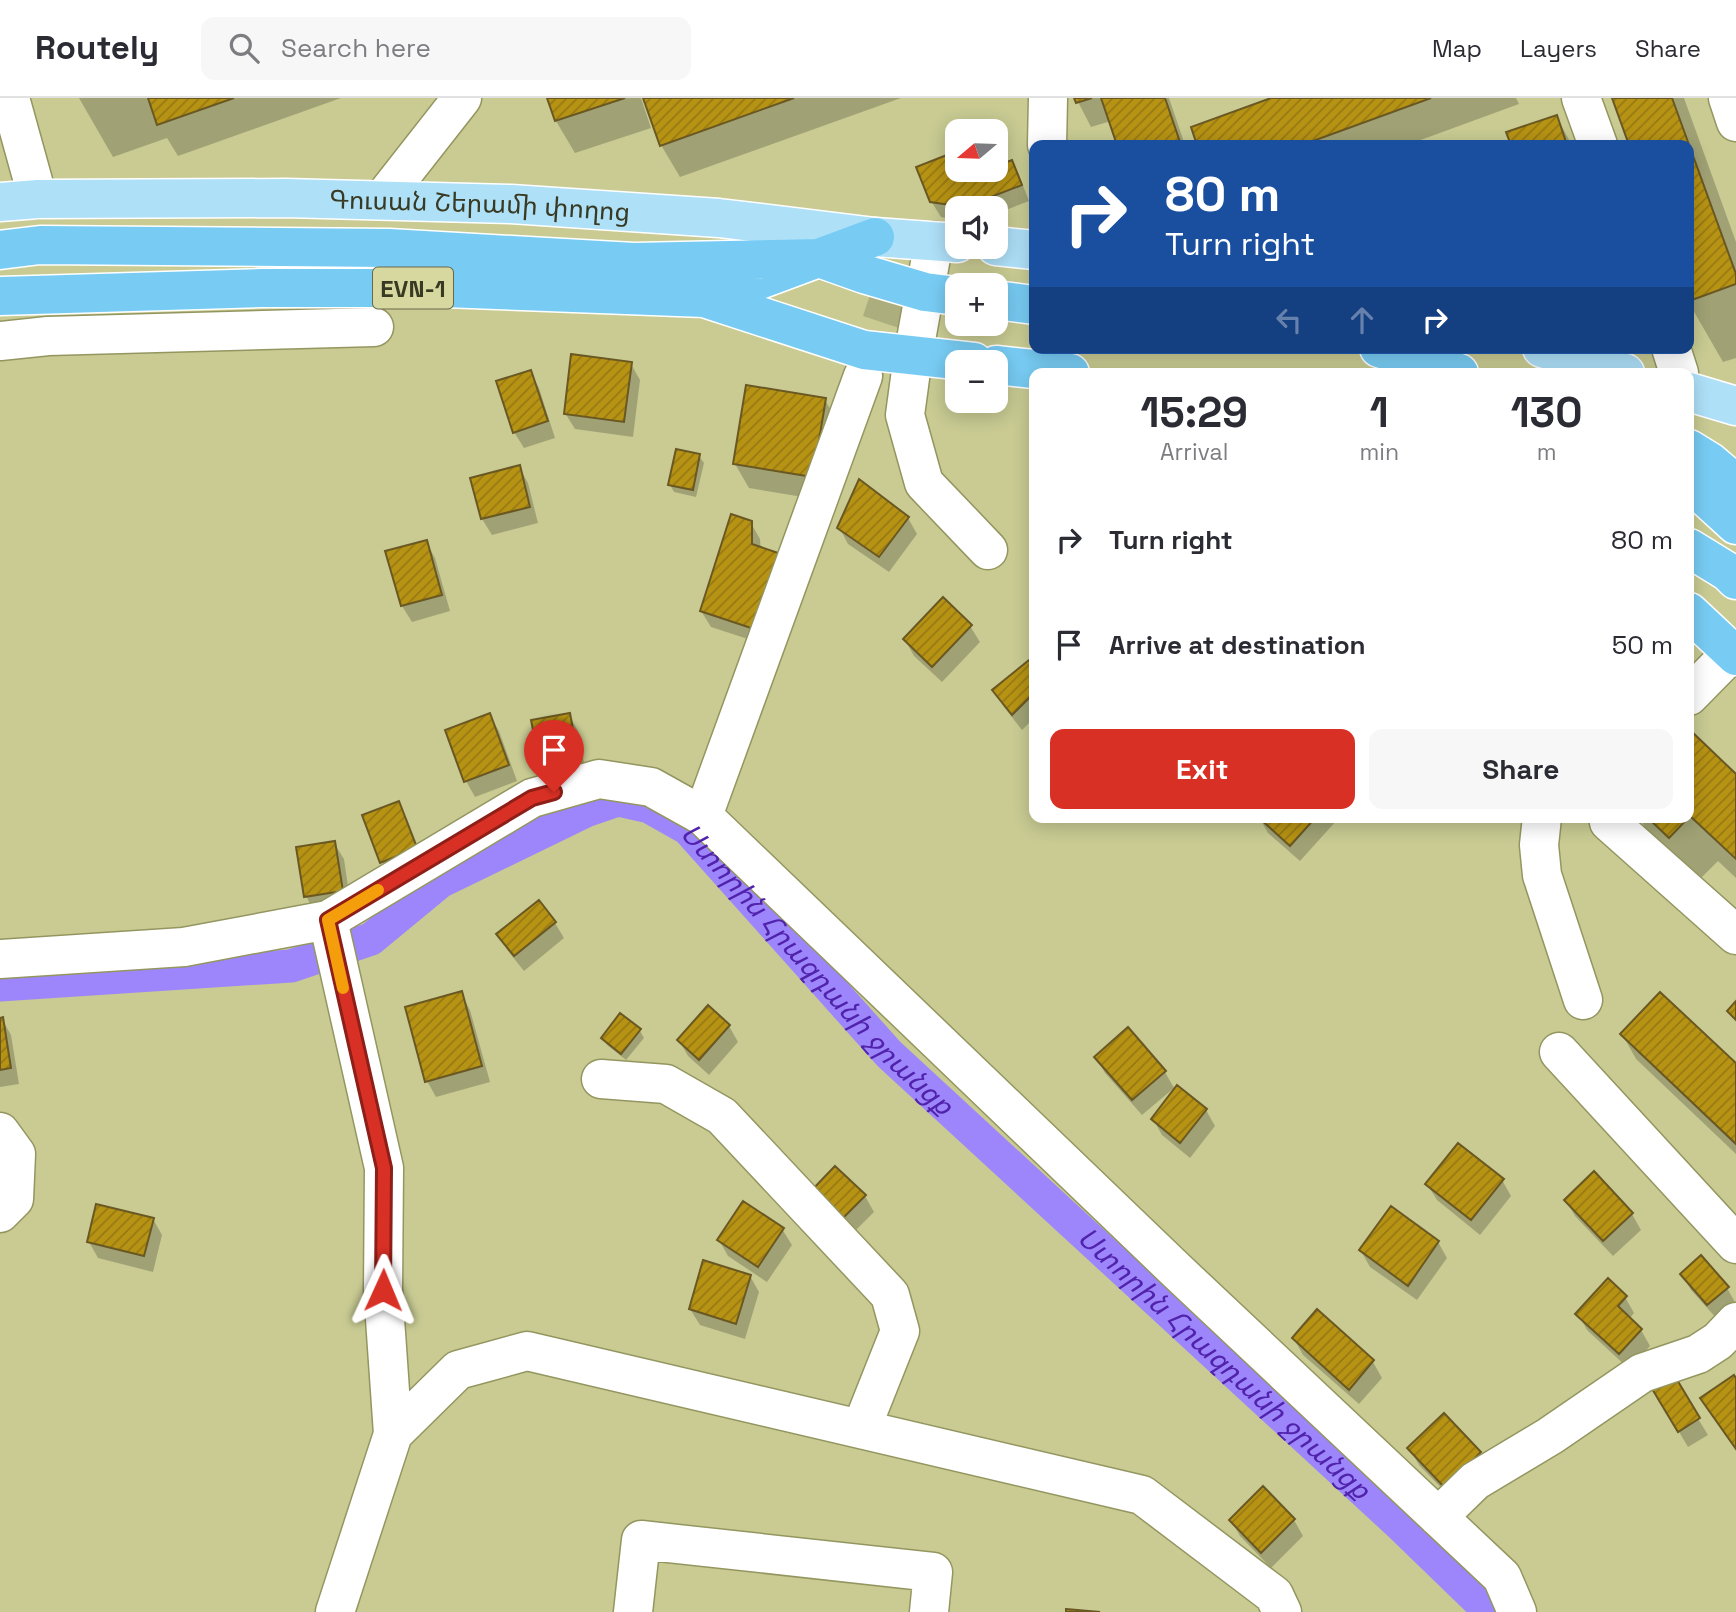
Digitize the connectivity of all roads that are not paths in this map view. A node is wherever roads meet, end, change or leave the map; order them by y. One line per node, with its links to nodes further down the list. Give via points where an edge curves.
1 (10, 98): 9 (street)
2 (462, 98): 10 (street)
3 (1048, 98): 7 (street)
4 (1581, 98): 8 (street)
5 (1728, 98): 6 (street)
6 (1736, 122)
7 (1047, 140)
8 (1596, 140)
9 (38, 200): 10 (main road, Գուսան Շերամի փողոց); 11 (main road, Գուսան Շերամի փողոց)
10 (382, 200): 16 (main road, Գուսան Շերամի փողոց, via 705,217)
11 (0, 202)
12 (1008, 247): 13 (main road)
13 (1029, 249)
14 (0, 250): 15 (highway, EVN-1, via 40,245 389,248 634,262)
15 (819, 258): 16 (highway); 16 (highway, via 864,274); 18 (highway, EVN-1)
16 (922, 260): 25 (street)
17 (0, 296): 18 (highway, EVN-1, via 444,288)
18 (704, 298): 25 (highway, via 864,350)
19 (1008, 302): 20 (highway)
20 (1029, 304)
21 (374, 327): 22 (street)
22 (0, 341)
23 (1398, 354): 28 (highway)
24 (1562, 354): 29 (main road)
25 (913, 356): 26 (highway); 38 (street, via 905,415 924,483)
26 (945, 359)
27 (1008, 366): 30 (highway)
28 (1443, 368)
29 (1608, 368)
30 (1029, 369)
31 (863, 376): 44 (street)
32 (1694, 393): 33 (main road)
33 (1736, 406)
34 (1694, 452): 35 (highway)
35 (1736, 484)
36 (1694, 487): 37 (highway)
37 (1736, 525)
38 (988, 550)
39 (1694, 551): 40 (highway)
40 (1736, 580)
41 (1694, 616): 42 (highway)
42 (1735, 652): 43 (street)
43 (1694, 691)
44 (703, 816): 47 (street, via 651,787 599,779 532,798); 59 (street)
45 (1541, 823): 50 (street, via 1542,875)
46 (1610, 823): 48 (street)
47 (330, 928): 49 (street, via 184,947); 58 (street, via 384,1168 383,1290)
48 (1736, 935)
49 (0, 959)
50 (1583, 1000)
51 (1559, 1052): 55 (street)
52 (601, 1079): 57 (street, via 666,1084 722,1116 890,1295 900,1331)
53 (0, 1132): 54 (street, via 16,1154 14,1199)
54 (0, 1213)
55 (1736, 1244)
56 (1736, 1322): 59 (street, via 1698,1354 1642,1373 1475,1481)
57 (861, 1429): 58 (street, via 527,1351 458,1370); 63 (street, via 1142,1495 1274,1595)
58 (393, 1434): 60 (street)
59 (1438, 1517): 64 (street, via 1502,1577)
60 (335, 1612)
61 (634, 1612): 62 (street, via 641,1541 933,1572)
62 (929, 1612)
63 (1282, 1612)
64 (1517, 1612)

